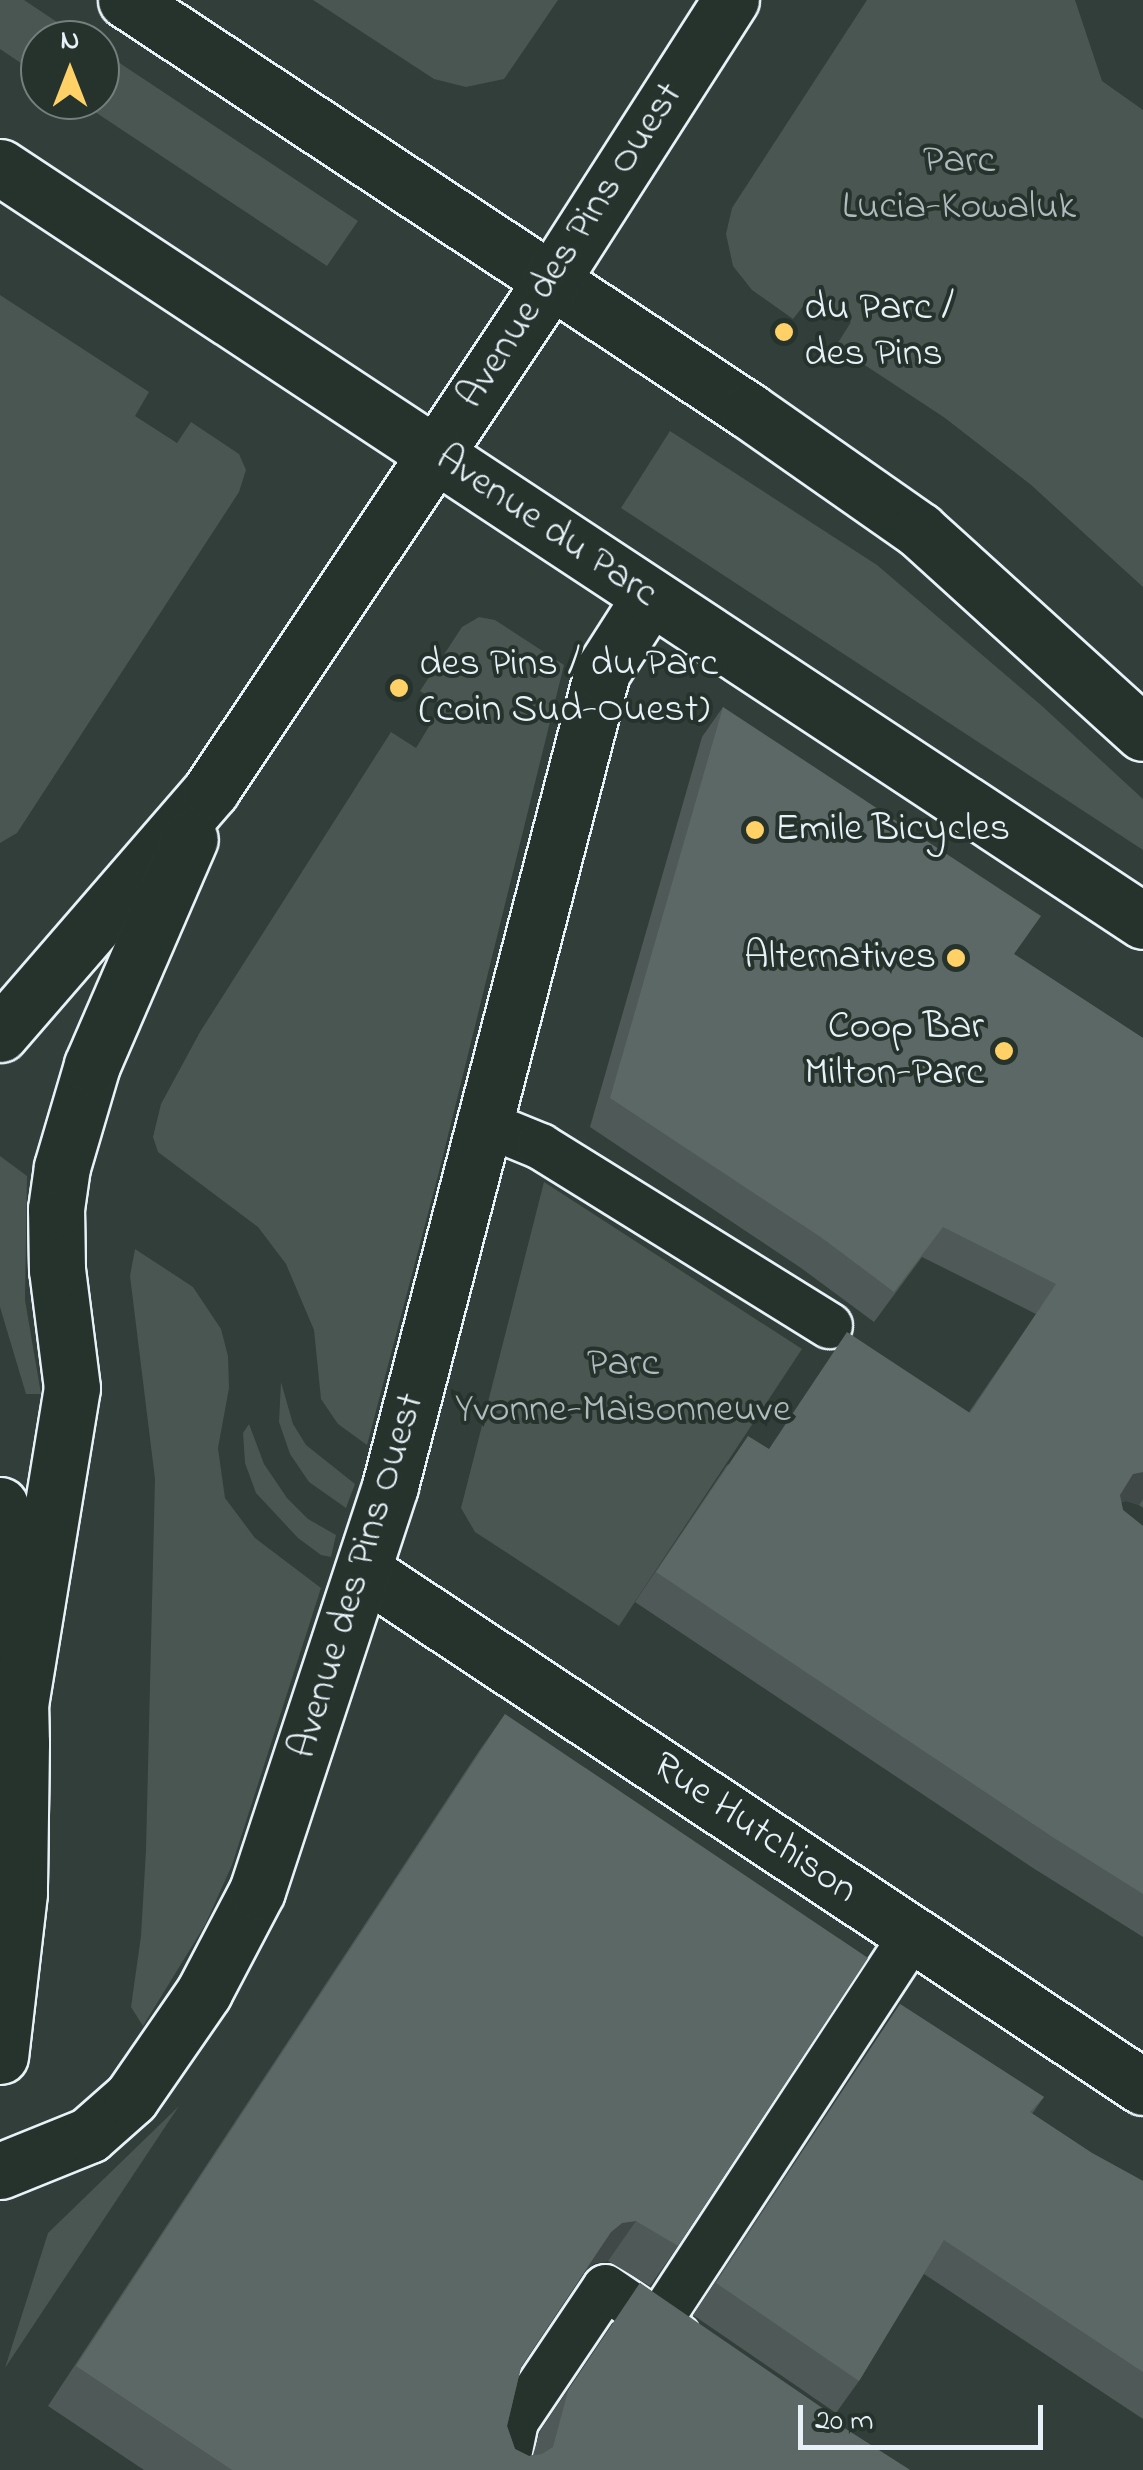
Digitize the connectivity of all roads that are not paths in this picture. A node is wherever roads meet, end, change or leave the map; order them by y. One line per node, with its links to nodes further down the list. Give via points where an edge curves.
1 (126, 0): 4 (main road)
2 (730, 0): 4 (main road, Avenue des Pins Ouest)
3 (0, 167): 5 (main road, Avenue du Parc)
4 (550, 280): 5 (main road, Avenue des Pins Ouest); 7 (main road, via 919,530)
5 (436, 454): 6 (main road, Avenue du Parc); 8 (main road, Avenue des Pins Ouest)
6 (650, 597): 9 (main road, Avenue du Parc); 11 (main road, Avenue des Pins Ouest, via 602,672)
7 (1143, 733)
8 (211, 790): 10 (main road, Avenue des Pins Ouest); 15 (main road, Avenue des Pins Ouest, via 92,1064 62,1167 57,1270 72,1388)
9 (1143, 920)
10 (0, 1034)
11 (484, 1123): 12 (lane, via 540,1146); 14 (main road, Avenue des Pins Ouest)
12 (828, 1325)
13 (0, 1505): 15 (main road, Avenue des Pins Ouest)
14 (364, 1572): 16 (main road, Rue Hutchison); 19 (main road, Avenue des Pins Ouest, via 257,1891 211,1979 112,2117 71,2144)
15 (20, 1705): 17 (main road, Avenue des Pins Ouest, via 18,1894)
16 (913, 1934): 18 (main road, Rue Hutchison); 20 (lane)
17 (0, 2056)
18 (1143, 2087)
19 (0, 2171)
20 (657, 2323): 21 (lane); 22 (lane, via 605,2288 515,2421)
21 (719, 2365)
22 (505, 2470)

